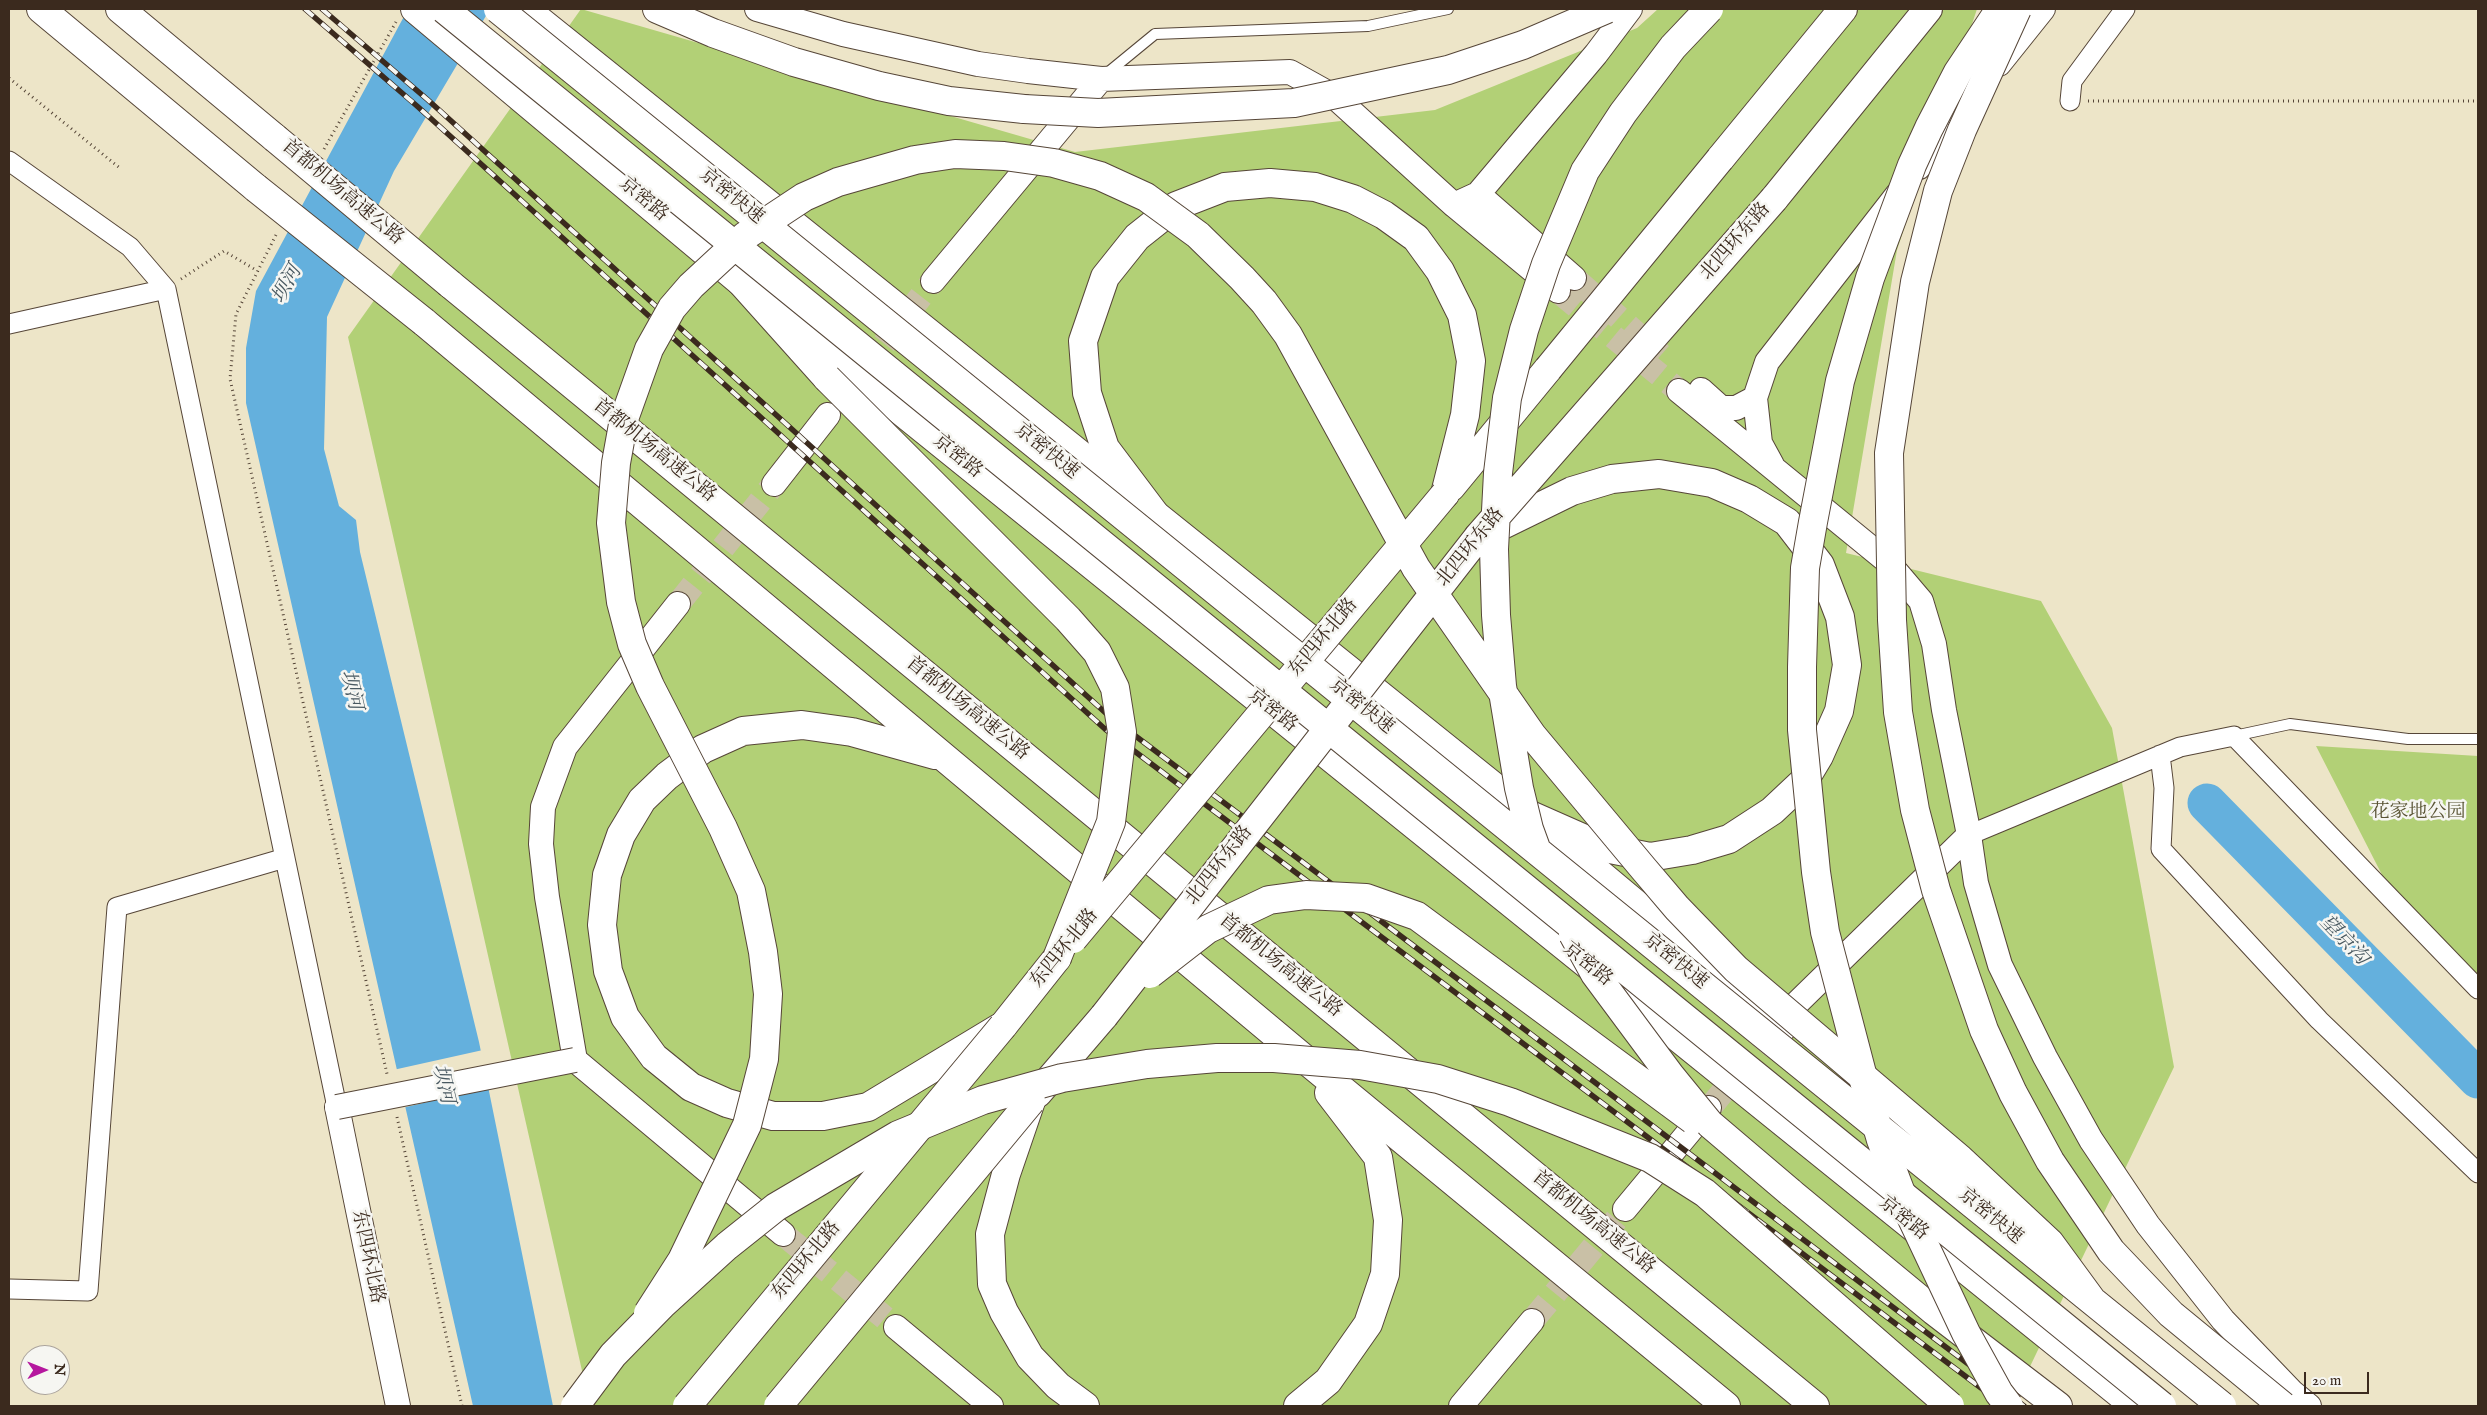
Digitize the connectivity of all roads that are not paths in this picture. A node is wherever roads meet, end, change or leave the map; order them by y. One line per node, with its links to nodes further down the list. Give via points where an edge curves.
1 (41, 9): 39 (main road, bridge, via 256,188 424,322)
2 (120, 9): 71 (main road, 首都机场高速公路, bridge)
3 (444, 9): 76 (main road, 京密快速, bridge)
4 (498, 9): 58 (main road, 京密快速, bridge)
5 (526, 9): 33 (main road)
6 (657, 9): 9 (main road, bridge, via 794,62 880,86 949,101 1098,113 1294,103 1448,70 1522,45)
7 (757, 9): 19 (street, via 843,34 978,64)
8 (1448, 9): 19 (lane, via 1368,26 1155,34)
9 (1607, 9)
10 (1630, 9): 22 (street)
11 (1709, 9): 54 (main road, bridge, via 1668,54 1591,162 1546,264 1524,330 1507,398 1498,473 1494,549 1496,615 1502,686 1519,788 1529,829 1560,911 1595,974 1710,1124)
12 (1843, 9): 32 (main road, bridge)
13 (1928, 9): 34 (main road, 北四环东路, bridge, via 1774,199)
14 (2000, 9): 73 (main road, bridge, via 1958,72 1912,165 1870,278 1840,381 1805,568 1802,730 1825,932 1881,1140 1906,1206 1966,1333)
15 (2017, 9): 79 (main road, bridge, via 1938,191 1915,282 1889,454 1892,620 1898,712 1915,810 1936,890 1984,1030 2012,1093 2050,1161 2111,1252 2171,1314)
16 (2042, 9): 28 (street, via 1767,362)
17 (2125, 9): 20 (street, via 2072,81)
18 (407, 13): 25 (main road, 京密路, via 525,100)
19 (1101, 79): 23 (street, via 1290,72 1335,97); 24 (street)
20 (2070, 101)
21 (9, 161): 26 (street, via 130,247)
22 (1478, 194): 23 (street); 23 (street, via 1566,285)
23 (1454, 205)
24 (933, 281)
25 (741, 282): 43 (main road, bridge, via 827,378 1068,619 1097,652 1115,688 1122,732 1111,822); 75 (main road, 京密路)
26 (166, 289): 27 (street); 42 (street)
27 (9, 324)
28 (1756, 398): 30 (street, via 1760,443); 30 (street, via 1736,408 1721,408 1683,385)
29 (828, 415): 31 (street)
30 (1777, 473): 41 (street, via 1887,561 1921,601 1934,644)
31 (774, 484)
32 (1445, 494): 33 (main road, via 1465,414 1471,360 1462,315 1440,271 1416,238 1369,207 1314,187 1270,183 1224,187 1176,206 1137,237 1105,277 1083,341 1087,393 1105,448); 43 (main road, 东四环北路, bridge)
33 (1154, 514): 40 (main road)
34 (1478, 537): 40 (main road, bridge, via 1572,491 1612,479 1659,474 1712,483 1749,499 1787,522 1820,565 1840,617 1847,665 1839,711 1819,756 1804,781 1772,811 1729,839 1692,850 1650,857 1605,848); 46 (main road, 北四环东路, bridge)
35 (678, 604): 49 (street, via 565,747 543,807 542,844 548,896)
36 (2234, 736): 37 (lane, via 2290,724 2408,739); 38 (street, via 2180,747); 44 (street)
37 (2478, 739)
38 (2160, 755): 41 (street); 53 (street, via 2164,788 2161,849 2319,1020)
39 (943, 757): 47 (main road, bridge, via 852,732 802,724 743,731 703,749 642,800 621,835 607,875 602,925 608,971 625,1017 654,1057 691,1088 727,1103 773,1116 823,1116 868,1107); 48 (main road)
40 (1528, 814): 78 (main road)
41 (1969, 835): 45 (street); 80 (street, via 1976,883 2000,965 2045,1057 2091,1140 2148,1225 2223,1320)
42 (285, 858): 52 (street); 57 (street, via 116,907 88,1291)
43 (1057, 958): 47 (main road, 东四环北路)
44 (2478, 989)
45 (1793, 1007)
46 (1104, 1016): 50 (main road, 北四环东路, bridge); 54 (main road, bridge, via 1208,928 1269,900 1306,895 1366,898 1417,916)
47 (1003, 1026): 64 (main road, 东四环北路, bridge)
48 (1301, 1056): 68 (main road, via 1378,1157 1388,1220 1385,1274 1368,1324 1328,1381); 70 (main road)
49 (575, 1060): 52 (street, bridge); 56 (street)
50 (1031, 1101): 65 (main road, bridge); 67 (main road, via 990,1234 992,1284 1030,1357 1058,1386)
51 (1712, 1105): 55 (street)
52 (337, 1107): 62 (street, 东四环北路)
53 (2478, 1173)
54 (1790, 1192): 74 (main road, via 1934,1311)
55 (1625, 1208)
56 (783, 1234)
57 (9, 1289)
58 (2091, 1299): 61 (main road, bridge, via 2050,1243 1960,1159 1736,969 1677,908 1532,735 1416,568 1288,335 1242,278 1198,236 1146,197 1100,176 1054,163 956,154 915,160 838,182 804,196 745,236 672,308 649,349 624,419 611,523 621,602 632,644 650,686 723,828 751,891 768,994 764,1059 747,1125 682,1260); 77 (main road, 京密快速, bridge)
59 (1532, 1321): 69 (street)
60 (896, 1327): 66 (street)
61 (638, 1330): 63 (main road, bridge, via 613,1356); 72 (main road, bridge, via 727,1246 776,1207 898,1135 983,1100 1062,1078 1180,1060 1274,1058 1360,1065 1438,1079 1510,1102 1650,1158 1705,1193)
62 (398, 1406)
63 (575, 1406)
64 (687, 1406)
65 (778, 1406)
66 (991, 1406)
67 (1085, 1406)
68 (1298, 1406)
69 (1461, 1406)
70 (1726, 1406)
71 (1816, 1406)
72 (1950, 1406)
73 (2008, 1406)
74 (2058, 1406)
75 (2135, 1406)
76 (2162, 1406)
77 (2222, 1406)
78 (2237, 1406)
79 (2283, 1406)
80 (2309, 1406)

